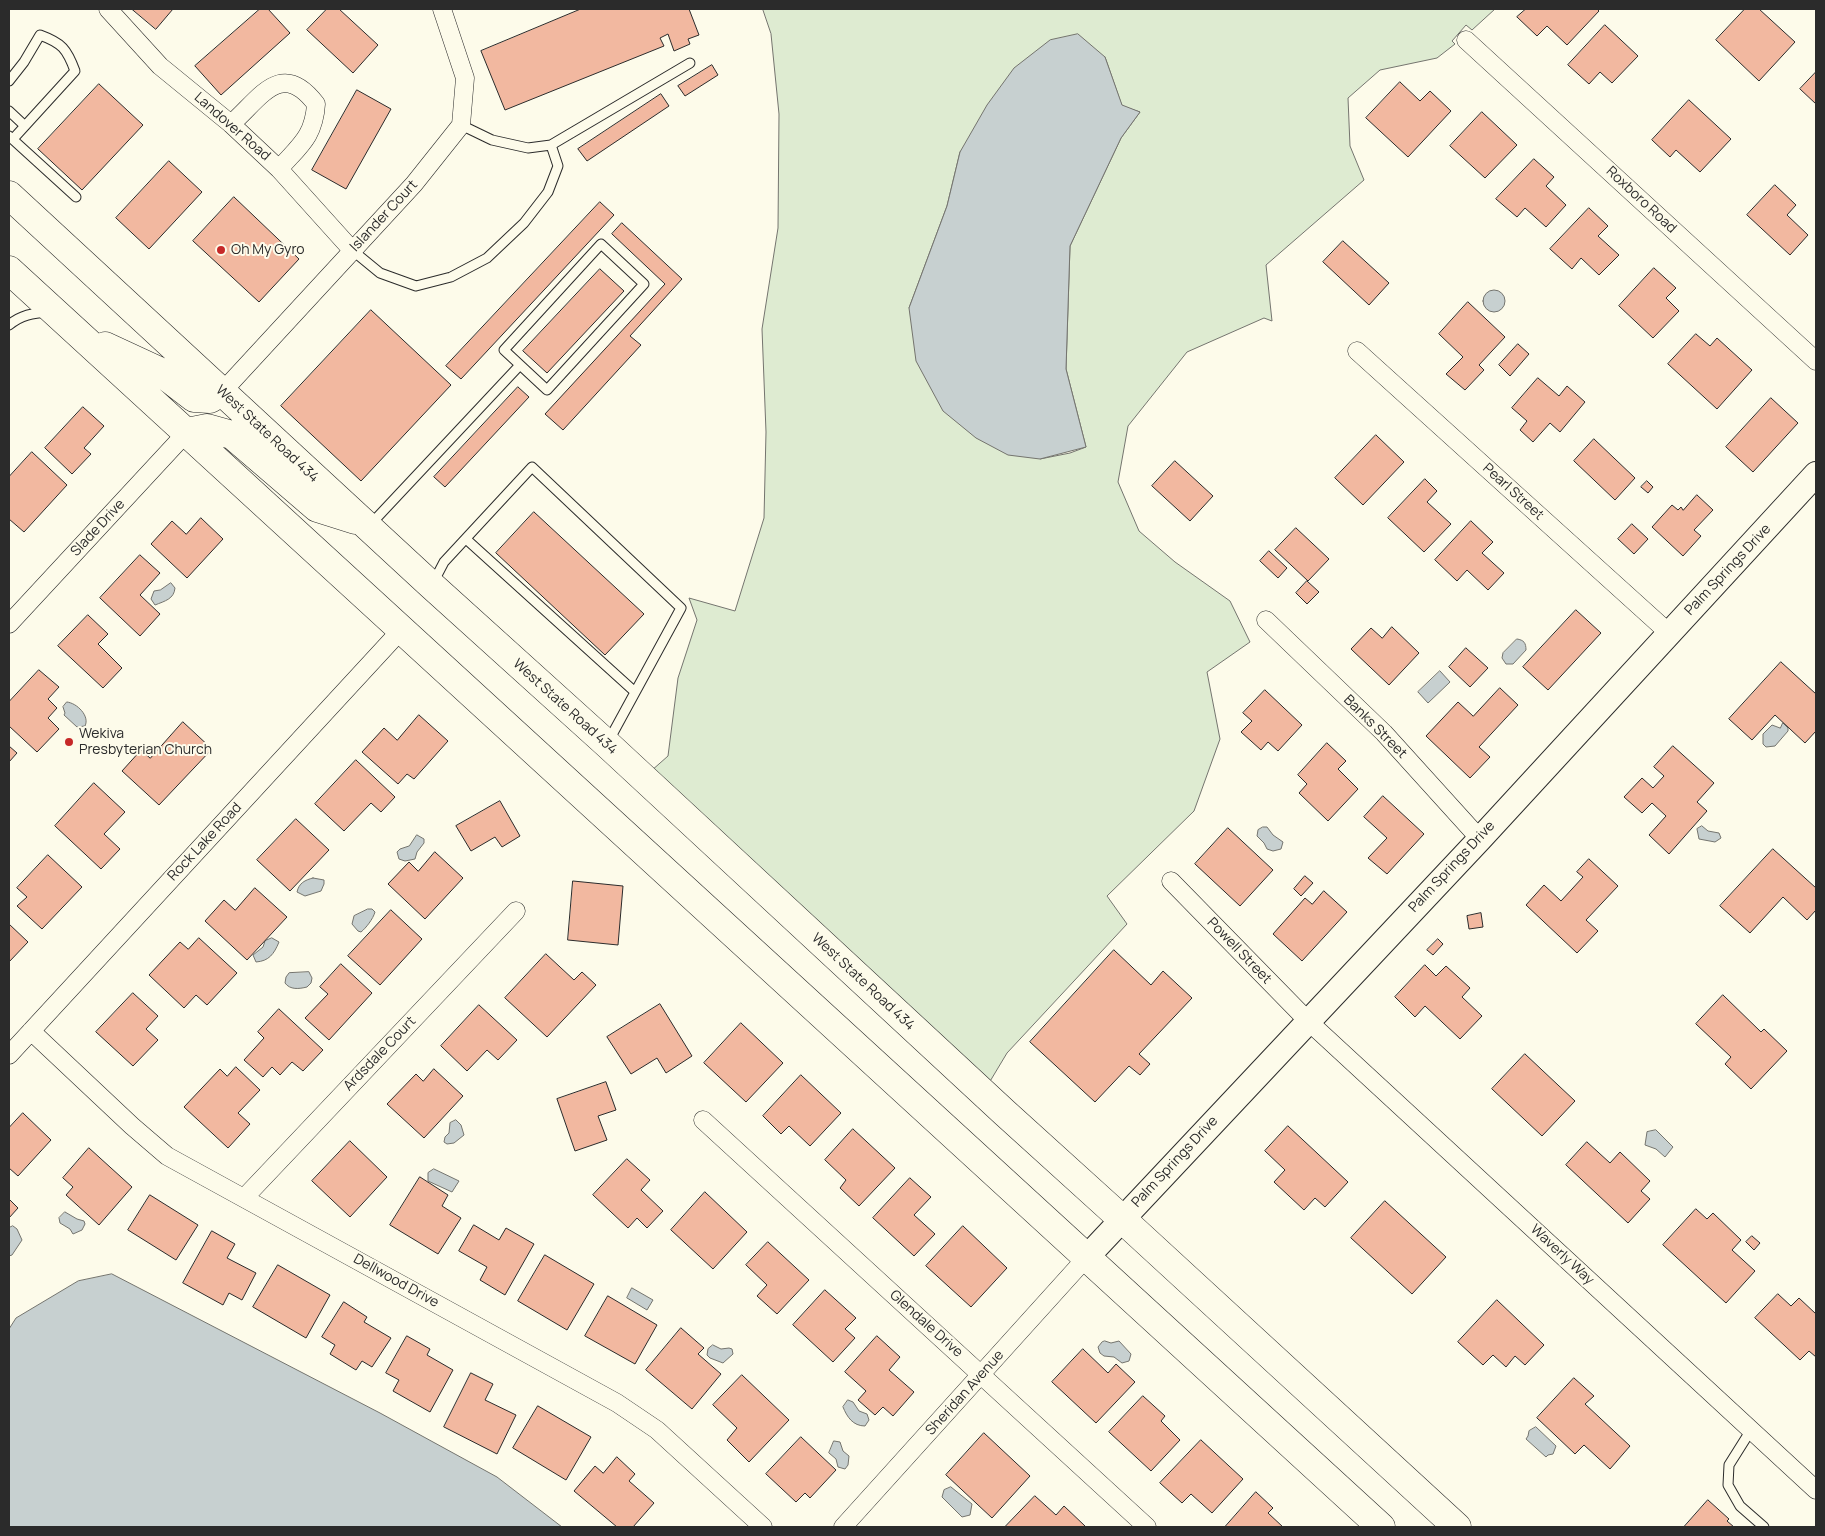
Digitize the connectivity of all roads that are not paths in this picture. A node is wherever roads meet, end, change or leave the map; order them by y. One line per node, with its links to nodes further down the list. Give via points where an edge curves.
1 (108, 9): 7 (street, Landover Road, via 160,66)
2 (442, 9): 8 (street, via 465,78)
3 (1466, 40): 21 (street, Roxboro Road)
4 (690, 64): 11 (lane)
5 (9, 81): 9 (lane, via 40,36 57,41 69,54 75,71)
6 (9, 111): 9 (lane)
7 (230, 124): 12 (street, Landover Road); 12 (street, via 273,85 283,82 299,86 310,95 316,104 308,136)
8 (461, 125): 11 (lane, via 492,140 528,148); 15 (street, Islander Court, via 414,184)
9 (25, 126): 10 (lane)
10 (11, 138): 14 (lane)
11 (551, 145): 15 (lane, via 558,166 548,192 524,223 487,258 451,277 416,286 380,273)
12 (279, 169): 15 (street, Landover Road)
13 (9, 195): 23 (main road, West State Road 434)
14 (76, 197)
15 (352, 250): 23 (street, Islander Court)
16 (9, 270): 17 (main road)
17 (54, 311): 18 (lane, via 31,314); 19 (main road)
18 (9, 325)
19 (78, 333): 23 (main road, via 159,371 194,398 210,399); 24 (main road)
20 (1358, 351): 32 (street, Pearl Street)
21 (1816, 361)
22 (520, 365): 22 (lane, via 547,390 644,284 601,244 504,350); 26 (lane)
23 (222, 392): 26 (main road, West State Road 434)
24 (187, 432): 26 (main road, via 207,428 232,435 318,508); 30 (street, Slade Drive); 31 (main road)
25 (1816, 474): 32 (street, Palm Springs Drive)
26 (366, 525): 28 (main road, West State Road 434)
27 (466, 539): 28 (lane, via 444,562); 33 (lane); 33 (lane, via 532,467 681,608)
28 (431, 585): 34 (main road, West State Road 434)
29 (1266, 620): 35 (street, Banks Street, via 1384,733)
30 (9, 624)
31 (402, 629): 39 (street, Rock Lake Road); 44 (main road)
32 (1669, 634): 35 (street, Palm Springs Drive)
33 (635, 692): 34 (lane)
34 (607, 744): 43 (main road, West State Road 434)
35 (1480, 839): 38 (street, Palm Springs Drive)
36 (1171, 881): 38 (street, Powell Street)
37 (516, 911): 42 (street, Ardsdale Court)
38 (1308, 1020): 43 (street, Palm Springs Drive); 46 (street, Waverly Way)
39 (32, 1031): 40 (street, Rock Lake Road); 42 (street, Dellwood Drive, via 167,1156)
40 (9, 1055)
41 (704, 1120): 45 (street, Glendale Drive)
42 (244, 1198): 48 (street, Dellwood Drive, via 617,1403 657,1430)
43 (1122, 1219): 44 (street, Palm Springs Drive); 52 (main road, West State Road 434)
44 (1086, 1258): 45 (street, Sheridan Avenue); 51 (main road)
45 (982, 1375): 49 (street, Sheridan Avenue); 50 (street, Glendale Drive)
46 (1751, 1430): 47 (street, Waverly Way); 53 (lane, via 1730,1465 1728,1485 1740,1506)
47 (1816, 1490)
48 (763, 1527)
49 (843, 1527)
50 (1147, 1527)
51 (1381, 1527)
52 (1457, 1527)
53 (1764, 1527)

